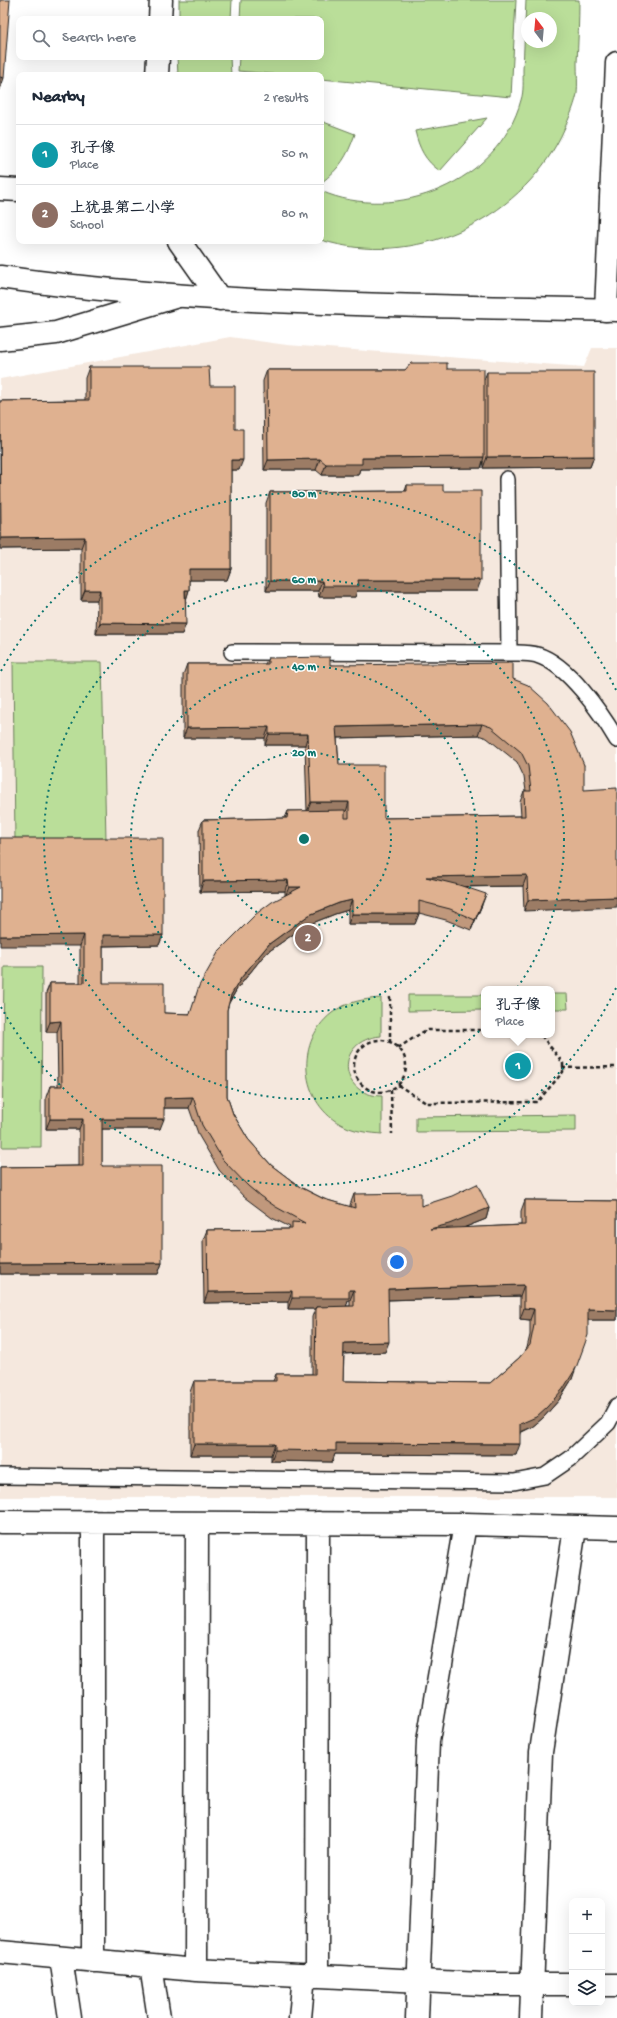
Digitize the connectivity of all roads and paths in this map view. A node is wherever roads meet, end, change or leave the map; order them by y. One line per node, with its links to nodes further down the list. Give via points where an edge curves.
1 (161, 0): 2 (street)
2 (160, 16)
3 (158, 60): 5 (street)
4 (617, 63): 12 (street)
5 (157, 72)
6 (0, 189): 7 (street)
7 (16, 190)
8 (181, 244): 11 (street)
9 (0, 277): 10 (street)
10 (178, 296): 11 (street); 13 (street, via 56,333)
11 (220, 299): 12 (street)
12 (611, 310)
13 (0, 339)
14 (507, 479): 16 (lane)
15 (232, 652): 16 (lane)
16 (509, 653): 17 (lane, via 536,654 556,663 570,676)
17 (617, 740)
18 (390, 996): 21 (path)
19 (481, 1030): 22 (path, via 426,1030)
20 (543, 1038): 24 (path, via 563,1062)
21 (390, 1043): 22 (path); 26 (path, via 379,1040 366,1044 357,1055 354,1068 358,1080 368,1090)
22 (398, 1048): 25 (path, via 403,1053 407,1066)
23 (617, 1067): 24 (path)
24 (562, 1068): 25 (path, via 563,1072 537,1102 426,1103)
25 (398, 1085): 26 (path)
26 (391, 1090): 27 (path)
27 (392, 1134)
28 (617, 1406): 29 (lane, via 608,1423 570,1459 545,1476 514,1482)
29 (0, 1476)
30 (0, 1522): 31 (street)
31 (93, 1522): 32 (street); 39 (street)
32 (197, 1523): 33 (street); 41 (street)
33 (318, 1523): 34 (street); 42 (street)
34 (465, 1524): 35 (street); 43 (street, via 428,1741)
35 (575, 1528): 36 (street); 44 (street, via 540,1752)
36 (617, 1528)
37 (0, 1952): 38 (street)
38 (61, 1958): 39 (street); 48 (street)
39 (93, 1961): 40 (street)
40 (151, 1966): 41 (street); 49 (street)
41 (196, 1970): 42 (street)
42 (310, 1976): 43 (street); 50 (street)
43 (418, 1981): 44 (street); 51 (street)
44 (533, 1984): 45 (street); 52 (street)
45 (569, 1984)
46 (605, 1984): 47 (street)
47 (617, 1984)
48 (70, 2018)
49 (159, 2018)
50 (300, 2018)
51 (417, 2018)
52 (531, 2018)

